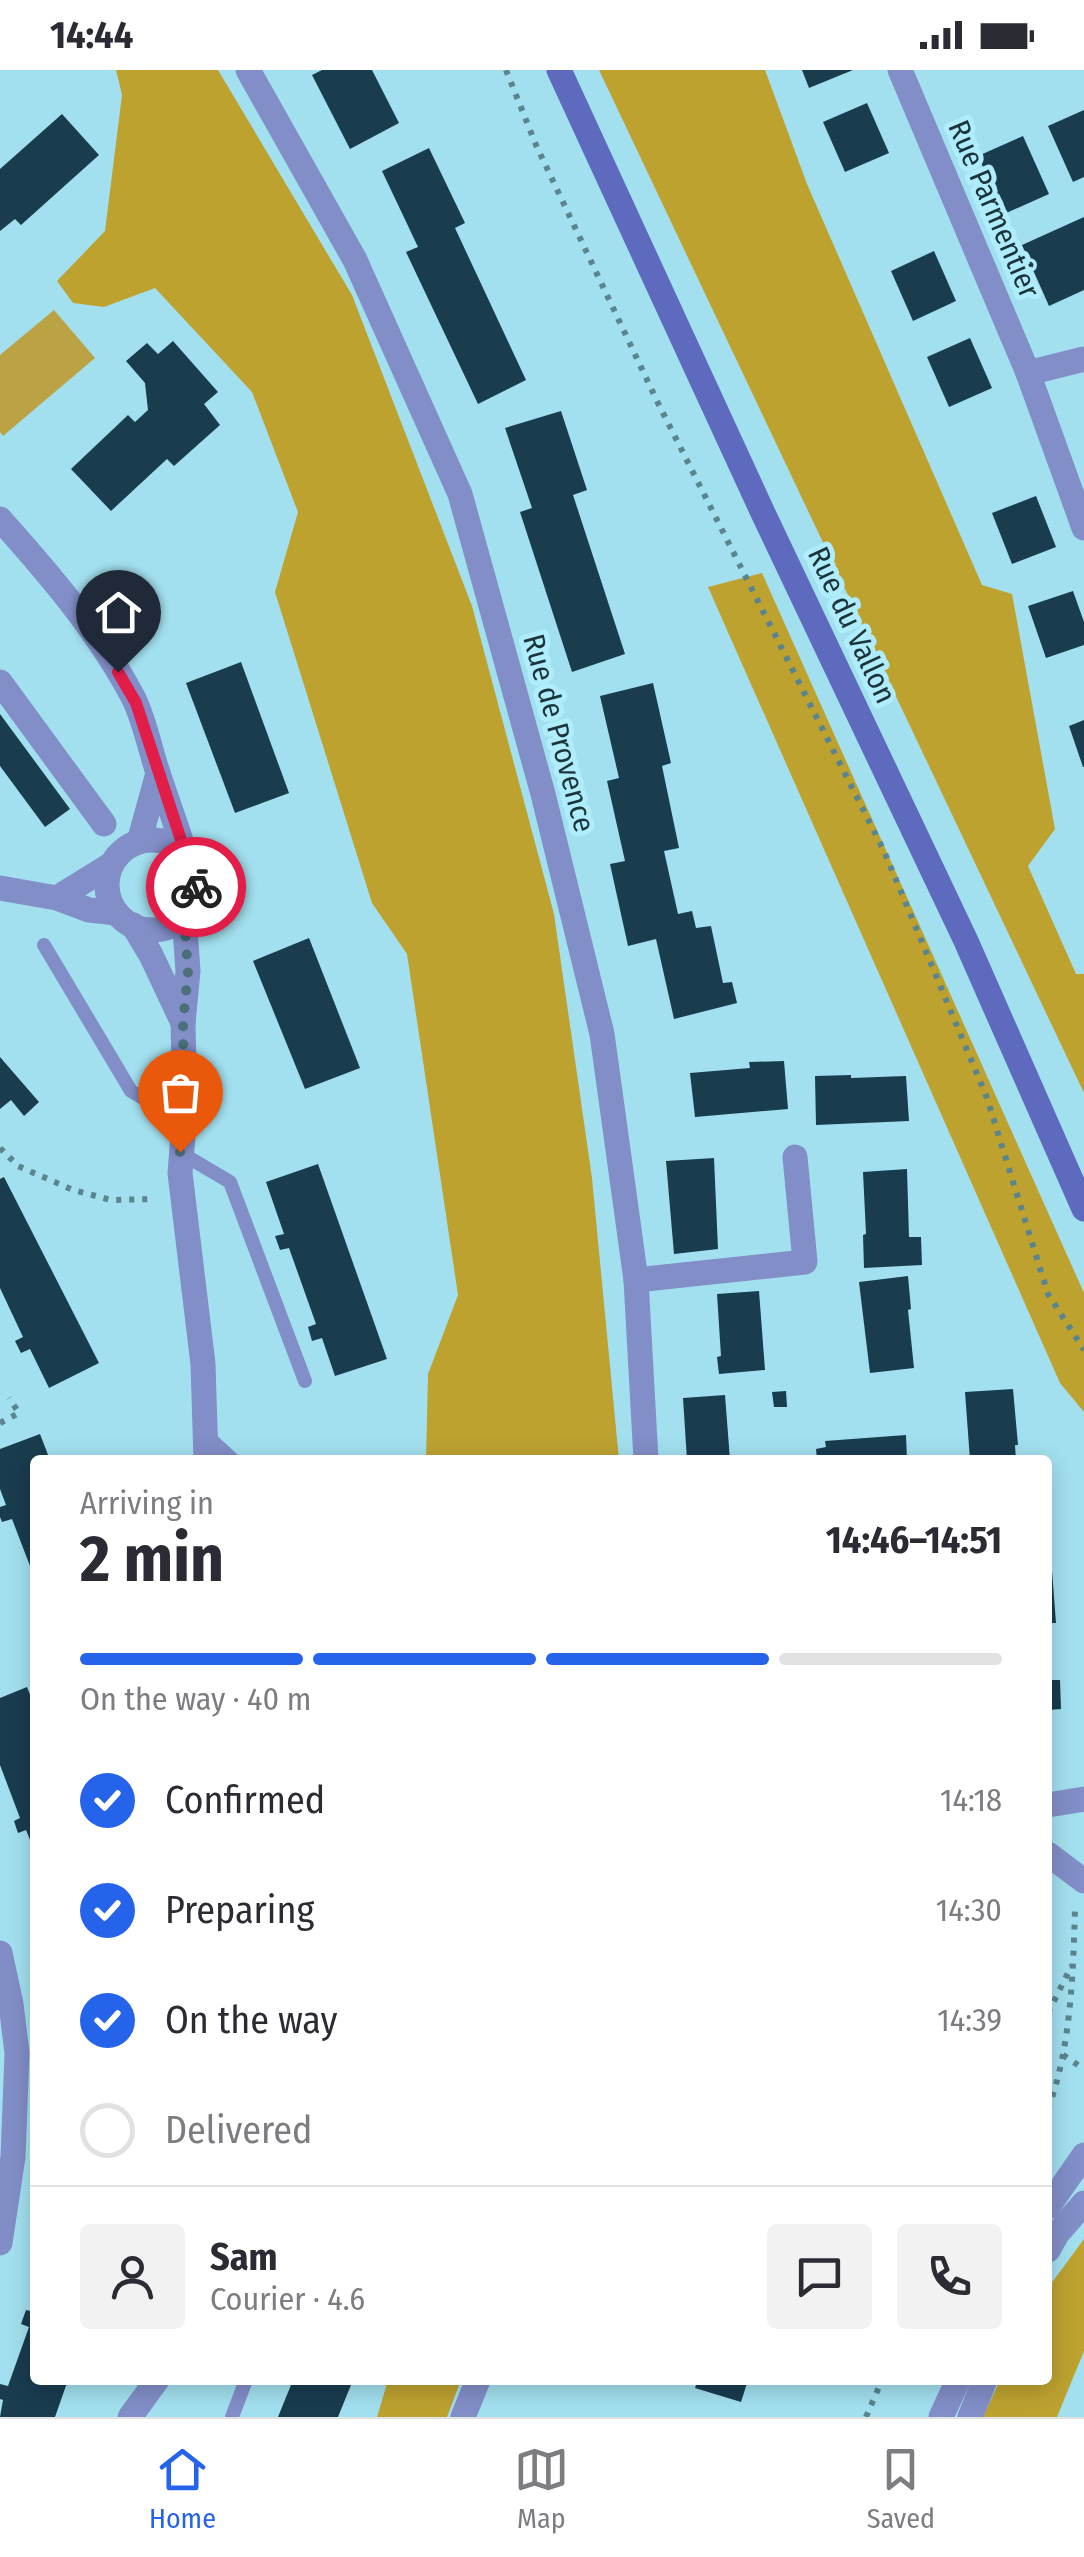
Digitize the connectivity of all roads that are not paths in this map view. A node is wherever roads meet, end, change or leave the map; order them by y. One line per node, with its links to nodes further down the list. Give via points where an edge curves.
1 (248, 70): 24 (street, Rue de Provence, via 355,260 460,494 602,1034)
2 (559, 70): 23 (street, Rue du Vallon, via 966,940)
3 (900, 70): 5 (street, Rue Parmentier)
4 (1084, 359): 5 (street)
5 (1028, 373): 7 (street, Rue Parmentier)
6 (0, 519): 9 (street, via 100,641 136,703)
7 (1084, 528)
8 (0, 682): 10 (street)
9 (158, 773): 11 (street); 12 (street)
10 (104, 824)
11 (139, 842): 12 (street, via 164,842); 13 (street)
12 (186, 855): 16 (street, via 196,893)
13 (112, 864): 15 (street); 17 (street, via 110,902)
14 (0, 888): 15 (street)
15 (57, 898): 17 (street)
16 (184, 916): 17 (street, via 146,930); 19 (street)
17 (125, 919): 19 (street, via 151,955)
18 (44, 945): 20 (lane, via 132,1091)
19 (183, 1023): 20 (street)
20 (184, 1110): 21 (street)
21 (180, 1152): 25 (lane, via 230,1182); 26 (street)
22 (795, 1157): 24 (street, via 805,1262)
23 (1084, 1209)
24 (636, 1280): 27 (street, Rue de Provence)
25 (305, 1380)
26 (206, 1447)
27 (646, 1455)
28 (1084, 1799): 29 (street)
29 (1052, 1804)
30 (1052, 1859): 31 (street)
31 (1080, 1893)
32 (0, 1953): 33 (street)
33 (26, 2051): 37 (street)
34 (1084, 2155): 35 (street)
35 (1052, 2201)
36 (1084, 2203): 38 (street)
37 (0, 2243)
38 (1052, 2243)
39 (153, 2385): 44 (street)
40 (244, 2385): 45 (lane)
41 (476, 2385): 46 (street)
42 (956, 2385): 47 (street)
43 (983, 2385): 48 (street)
44 (130, 2417)
45 (232, 2417)
46 (463, 2417)
47 (942, 2417)
48 (970, 2417)

